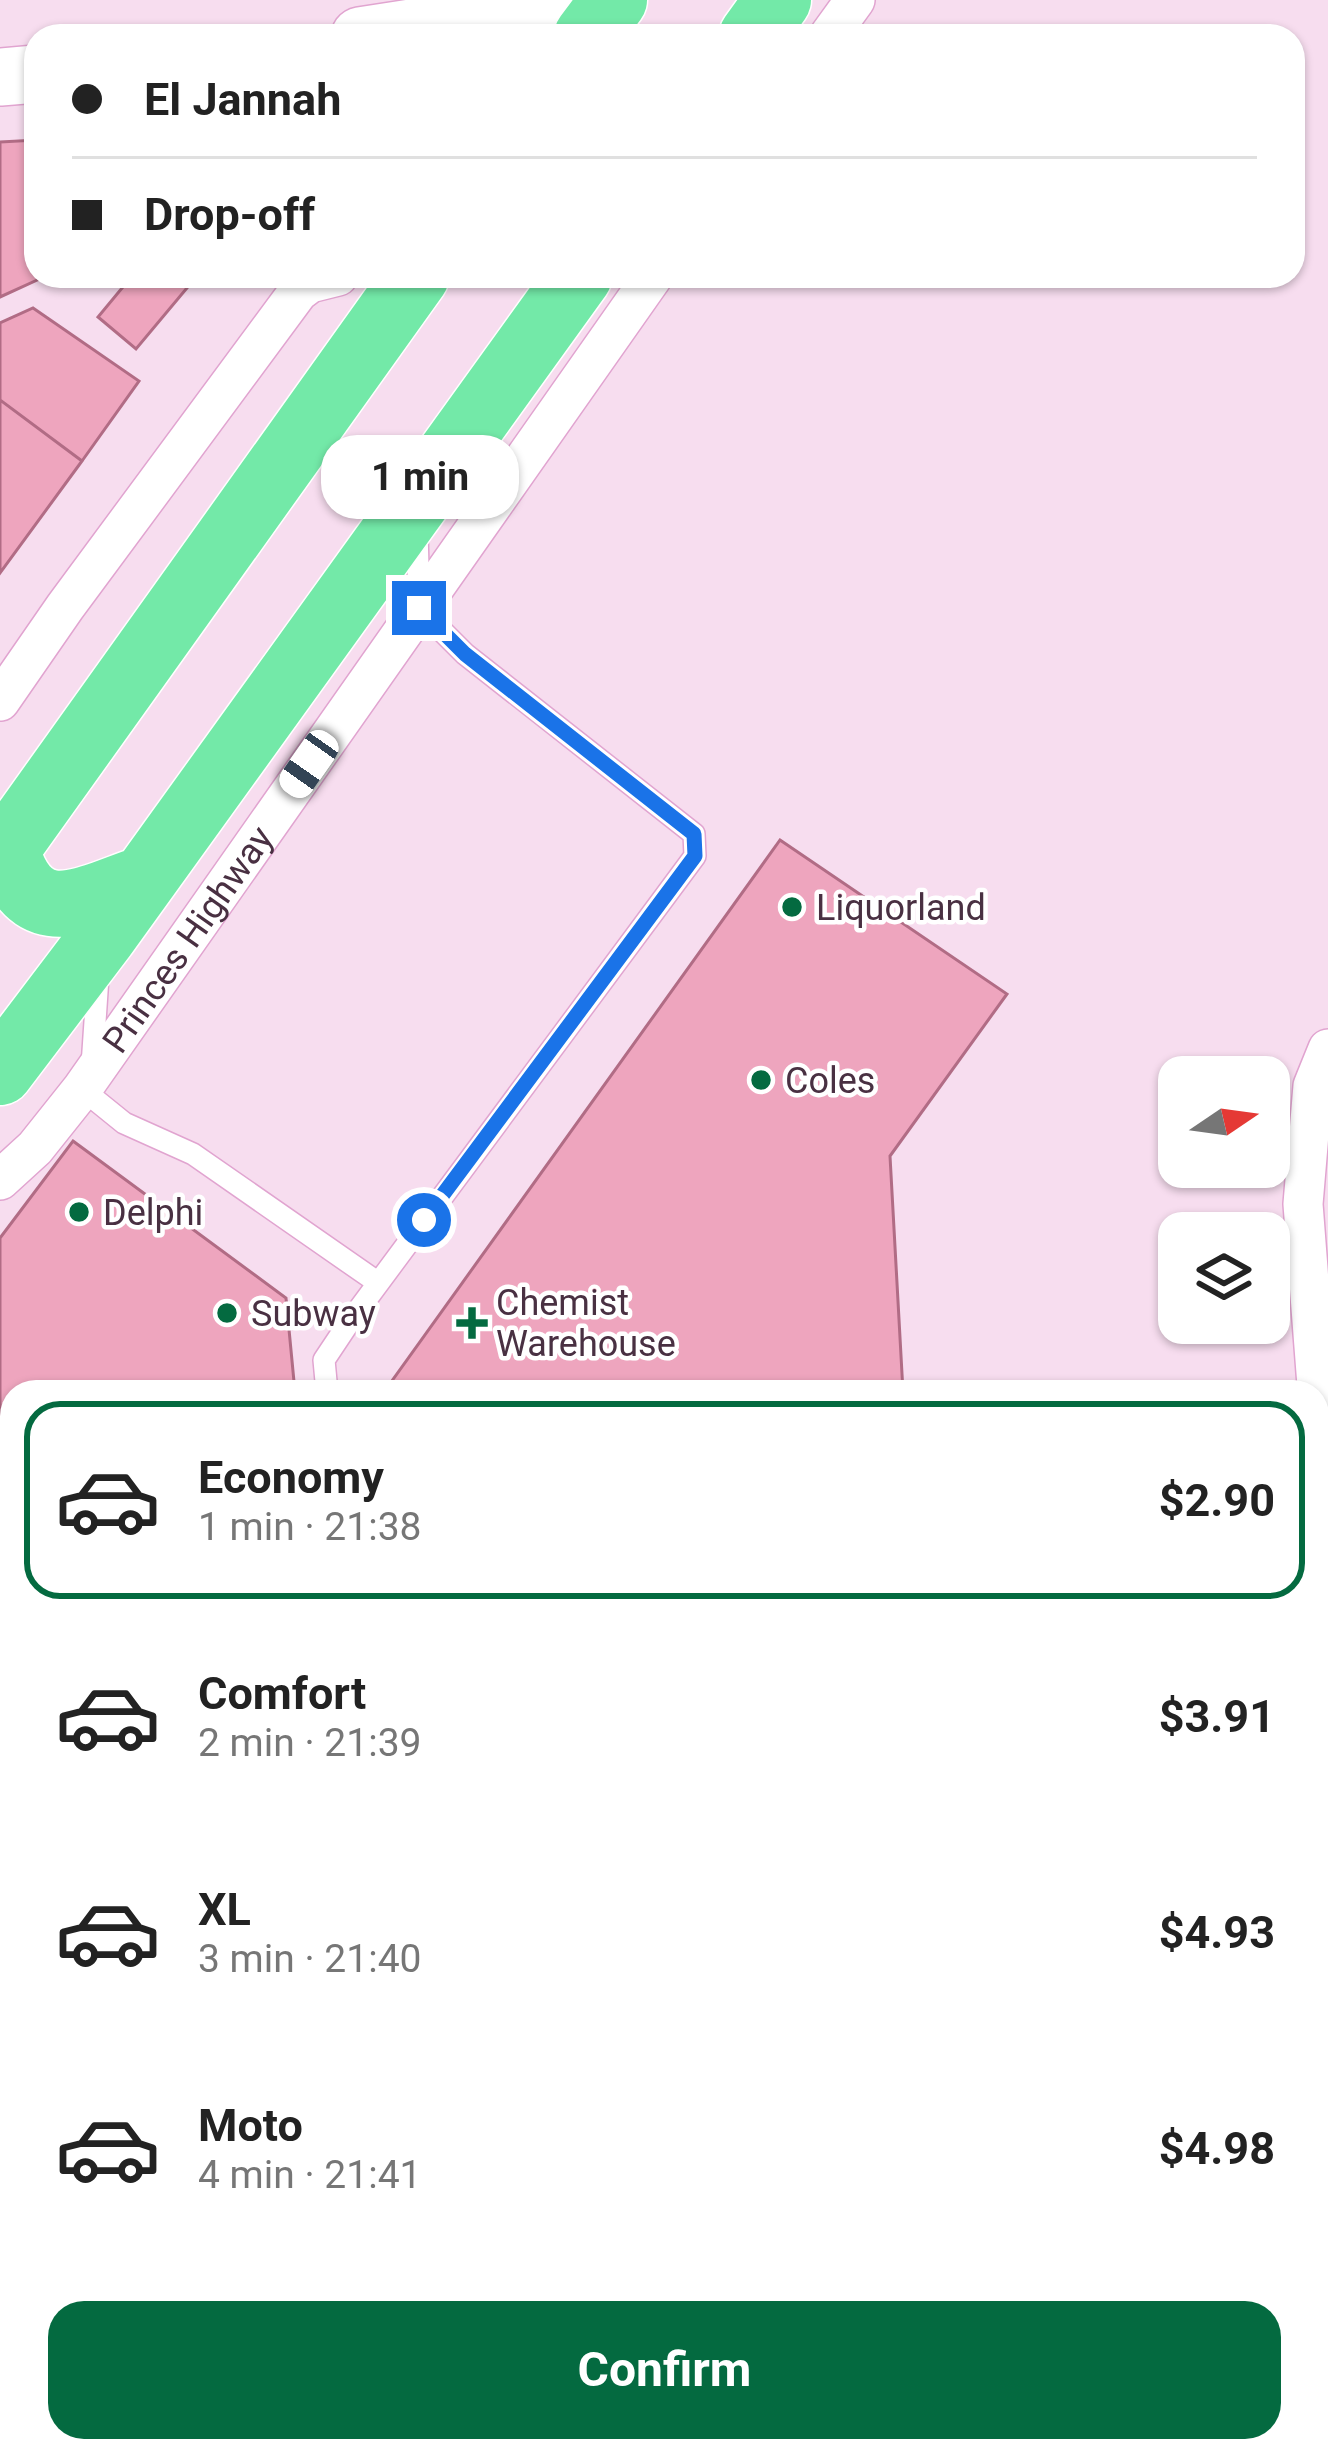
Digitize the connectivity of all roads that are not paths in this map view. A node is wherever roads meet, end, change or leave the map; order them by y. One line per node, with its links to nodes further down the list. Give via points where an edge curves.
1 (590, 0): 2 (street, via 535,11)
2 (495, 8): 3 (street)
3 (418, 24)
4 (303, 288): 10 (street)
5 (397, 288): 11 (highway)
6 (567, 288): 8 (highway, Princes Highway)
7 (645, 288): 9 (street, Princes Highway)
8 (419, 499): 9 (lane); 12 (highway, Princes Highway)
9 (419, 608): 16 (street, Princes Highway); 18 (lane, via 465,654 694,834 695,856)
10 (0, 701)
11 (3, 854): 12 (highway, via 22,887 47,904)
12 (144, 879): 13 (highway, Princes Highway)
13 (104, 935): 15 (highway, Princes Highway); 16 (lane)
14 (1328, 1049): 20 (street, via 1313,1086 1303,1204)
15 (0, 1072)
16 (87, 1082): 17 (street, Princes Highway); 18 (lane, via 124,1123 193,1154)
17 (1, 1179)
18 (377, 1282): 19 (lane, via 324,1360)
19 (326, 1380)
20 (1317, 1380)

